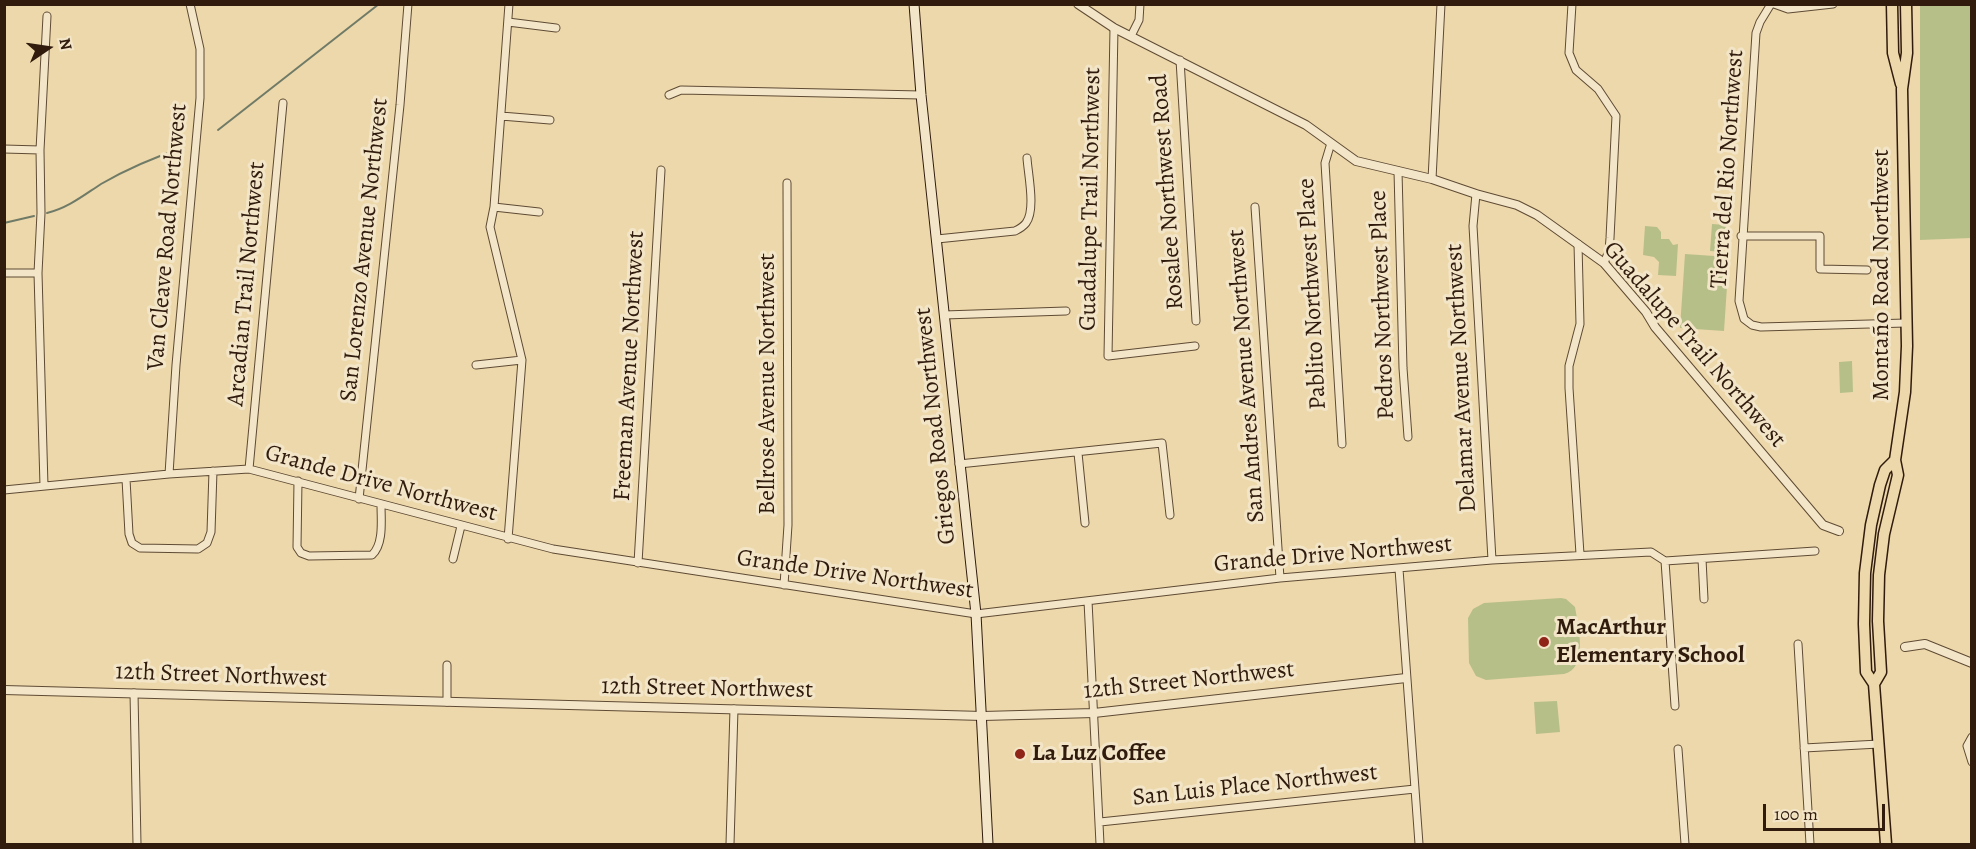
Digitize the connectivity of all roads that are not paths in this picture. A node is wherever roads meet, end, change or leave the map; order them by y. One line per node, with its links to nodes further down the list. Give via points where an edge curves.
1 (189, 4): 57 (street, Van Cleave Road Northwest, via 200,49 200,98)
2 (408, 4): 62 (street, San Lorenzo Avenue Northwest)
3 (508, 4): 14 (street)
4 (914, 4): 21 (main road, Griegos Road Northwest)
5 (1078, 4): 16 (street, Guadalupe Trail Northwest)
6 (1140, 4): 17 (street, via 1139,20)
7 (1441, 4): 31 (street)
8 (1572, 4): 40 (street, via 1569,53 1576,70 1598,89 1616,116 1610,238)
9 (1772, 4): 10 (street, Tierra del Rio Northwest, via 1788,9); 37 (street, Tierra del Rio Northwest, via 1756,33)
10 (1833, 4)
11 (1892, 4): 19 (main road, Montaño Road Northwest, via 1893,53)
12 (1906, 4): 19 (main road, Montaño Road Northwest, via 1907,53)
13 (46, 16): 27 (street)
14 (508, 22): 15 (street); 23 (street)
15 (556, 28)
16 (1114, 28): 17 (street, Guadalupe Trail Northwest); 48 (street, Guadalupe Trail Northwest, via 1108,356)
17 (1131, 36): 18 (street, Guadalupe Trail Northwest)
18 (1180, 60): 25 (street, Guadalupe Trail Northwest, via 1270,105); 46 (street, Rosalee Northwest Road)
19 (1902, 89): 47 (main road, Montaño Road Northwest)
20 (669, 95): 21 (street, via 681,90)
21 (921, 95): 38 (main road, Griegos Road Northwest)
22 (283, 103): 55 (street, Arcadian Trail Northwest)
23 (501, 116): 24 (street); 34 (street)
24 (550, 120)
25 (1330, 143): 30 (street, Guadalupe Trail Northwest, via 1356,161); 52 (street, Pablito Northwest Place, via 1324,163)
26 (4, 149): 27 (street)
27 (40, 150): 43 (street)
28 (1027, 158): 38 (street, via 1031,204 1025,226 1015,231)
29 (661, 170): 75 (street, Freeman Avenue Northwest)
30 (1398, 171): 31 (street, Guadalupe Trail Northwest); 51 (street, Pedros Northwest Place)
31 (1432, 179): 33 (street, Guadalupe Trail Northwest)
32 (787, 183): 78 (street, Bellrose Avenue Northwest, via 788,525)
33 (1476, 194): 39 (street, Guadalupe Trail Northwest, via 1538,215); 73 (street, Delamar Avenue Northwest, via 1473,226)
34 (494, 207): 36 (street); 49 (street, via 490,227)
35 (1255, 207): 77 (street, San Andres Avenue Northwest)
36 (539, 212)
37 (1742, 236): 41 (street, via 1820,237 1820,269); 47 (street, Tierra del Rio Northwest, via 1739,301 1744,319 1752,325)
38 (937, 239): 45 (main road, Griegos Road Northwest)
39 (1578, 244): 40 (street, Guadalupe Trail Northwest); 70 (street, via 1580,324 1569,366 1569,388)
40 (1604, 263): 67 (street, Guadalupe Trail Northwest, via 1823,525)
41 (1867, 270)
42 (4, 273): 43 (street)
43 (38, 273): 60 (street)
44 (1066, 311): 45 (street)
45 (944, 315): 54 (main road, Griegos Road Northwest)
46 (1196, 321)
47 (1906, 323): 95 (main road, Montaño Road Northwest, via 1905,392 1894,460 1880,485 1865,573 1866,672 1874,684)
48 (1195, 346)
49 (522, 360): 50 (street); 68 (street)
50 (476, 365)
51 (1407, 437)
52 (1342, 444)
53 (1078, 453): 54 (street); 64 (street, via 1162,443); 65 (street)
54 (959, 464): 81 (main road, Griegos Road Northwest)
55 (249, 470): 56 (street, Grande Drive Northwest); 59 (street, Grande Drive Northwest)
56 (213, 471): 57 (street, Grande Drive Northwest); 58 (street, via 211,532 207,543 198,549 140,548 132,543)
57 (169, 474): 58 (street, Grande Drive Northwest)
58 (126, 479): 60 (street, Grande Drive Northwest)
59 (298, 481): 62 (street, Grande Drive Northwest); 63 (street, via 297,547 309,556 372,555 379,544)
60 (44, 486): 61 (street, Grande Drive Northwest)
61 (4, 490)
62 (359, 499): 63 (street, Grande Drive Northwest)
63 (381, 505): 66 (street, Grande Drive Northwest)
64 (1170, 514)
65 (1086, 523)
66 (460, 526): 68 (street, Grande Drive Northwest); 71 (street)
67 (1839, 531)
68 (508, 539): 75 (street, Grande Drive Northwest)
69 (1815, 551): 72 (street, Grande Drive Northwest)
70 (1580, 554): 73 (street, Grande Drive Northwest); 74 (street, Grande Drive Northwest, via 1651,552)
71 (453, 559)
72 (1702, 559): 74 (street, Grande Drive Northwest); 79 (street)
73 (1492, 560): 76 (street, Grande Drive Northwest)
74 (1665, 561): 90 (street)
75 (638, 563): 78 (street, Grande Drive Northwest)
76 (1399, 568): 77 (street, Grande Drive Northwest); 86 (street)
77 (1280, 578): 80 (street, Grande Drive Northwest)
78 (784, 585): 81 (street, Grande Drive Northwest)
79 (1704, 599)
80 (1089, 601): 81 (street, Grande Drive Northwest); 92 (street)
81 (976, 614): 93 (main road, Griegos Road Northwest)
82 (1798, 644): 96 (street)
83 (1905, 647): 84 (street, via 1925,644)
84 (1971, 663)
85 (447, 665): 89 (street)
86 (1406, 678): 92 (street, 12th Street Northwest); 99 (street)
87 (4, 690): 88 (street, 12th Street Northwest)
88 (134, 693): 89 (street, 12th Street Northwest); 101 (street)
89 (447, 702): 91 (street, 12th Street Northwest)
90 (1675, 706)
91 (734, 709): 93 (street, 12th Street Northwest); 102 (street)
92 (1094, 713): 93 (street, 12th Street Northwest); 100 (street)
93 (983, 716): 103 (main road, Griegos Road Northwest)
94 (1971, 737): 98 (street, via 1967,746)
95 (1879, 744): 96 (street); 108 (main road, Montaño Road Northwest)
96 (1804, 748): 107 (street)
97 (1678, 749): 106 (street)
98 (1971, 762)
99 (1415, 789): 100 (street, San Luis Place Northwest); 105 (street)
100 (1100, 822): 104 (street)
101 (137, 844)
102 (730, 844)
103 (988, 844)
104 (1100, 844)
105 (1419, 844)
106 (1685, 844)
107 (1810, 844)
108 (1886, 844)

